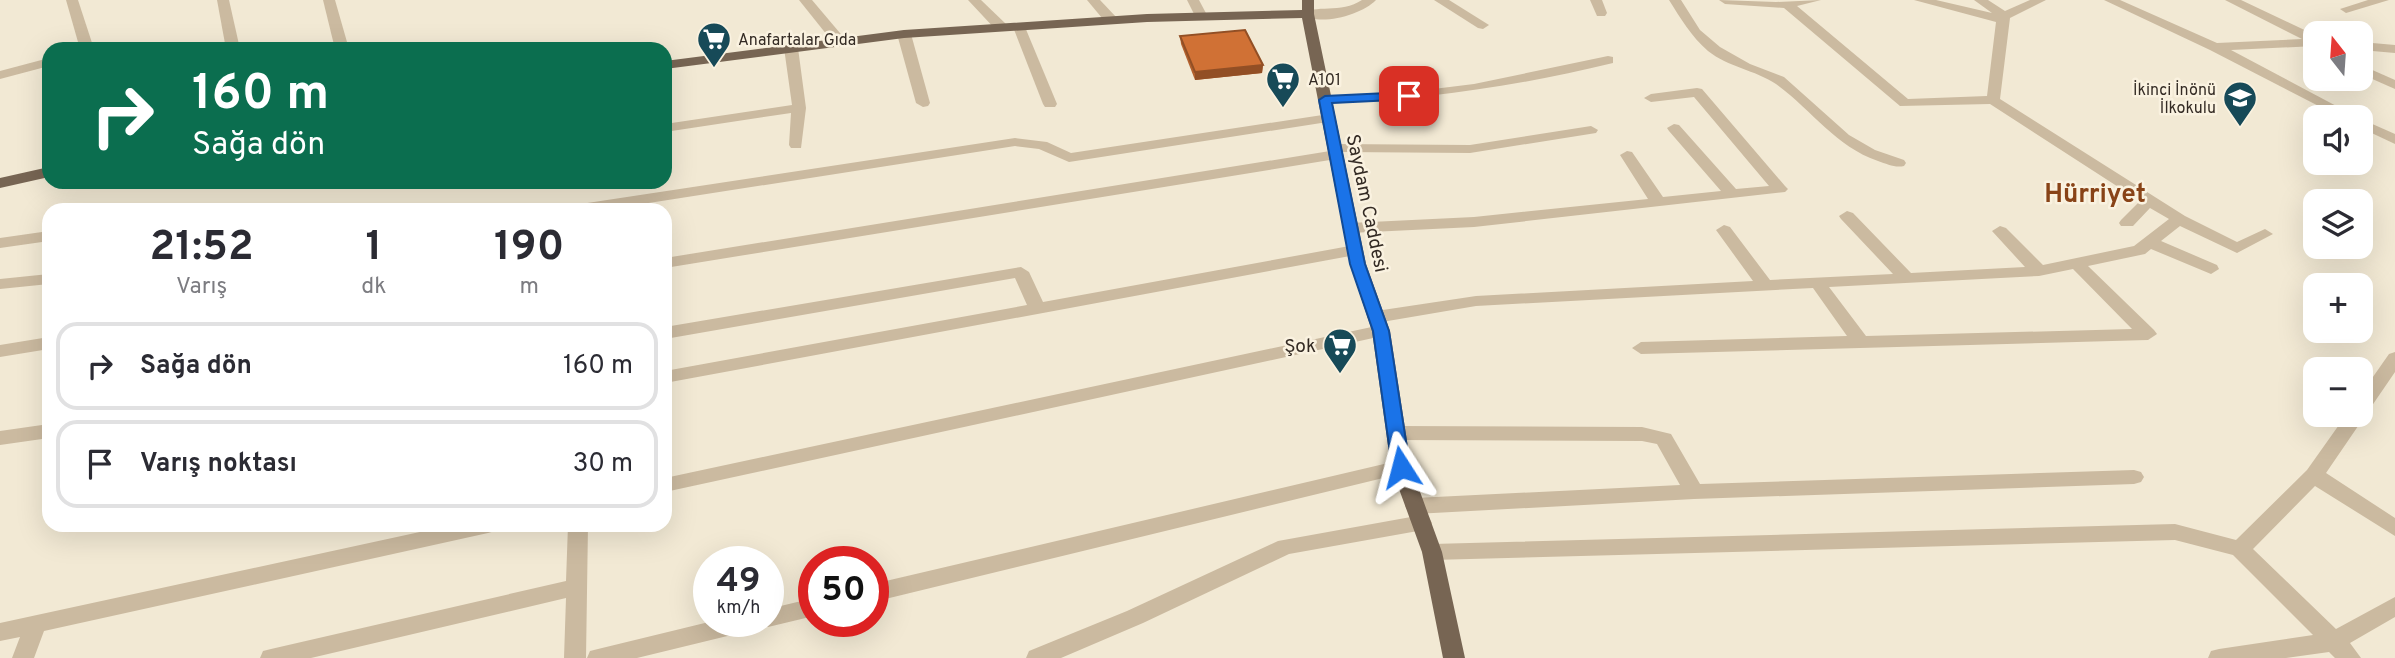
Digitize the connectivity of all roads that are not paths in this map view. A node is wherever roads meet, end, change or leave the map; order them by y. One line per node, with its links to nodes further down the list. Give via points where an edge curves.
1 (72, 0): 32 (street)
2 (223, 0): 33 (street)
3 (329, 0): 34 (street)
4 (805, 0): 35 (street)
5 (974, 0): 29 (street)
6 (1093, 0): 26 (street)
7 (1193, 0): 24 (street)
8 (1370, 0): 21 (street, via 1357,11 1342,15)
9 (1440, 0): 27 (street)
10 (1596, 0): 23 (street)
11 (1675, 0): 62 (street, via 1695,32 1715,50 1779,80 1844,138)
12 (1725, 0): 20 (street)
13 (1815, 0): 20 (street)
14 (1920, 0): 25 (street)
15 (1980, 0): 25 (street)
16 (2040, 0): 25 (street)
17 (2110, 0): 37 (street)
18 (2231, 0): 31 (street)
19 (2383, 0): 22 (street)
20 (1789, 6): 48 (street, via 1905,103)
21 (1308, 7): 24 (main road); 53 (main road, Saydam Caddesi)
22 (2346, 9)
23 (1601, 13)
24 (1202, 17): 26 (main road)
25 (2003, 18): 48 (street)
26 (1112, 21): 28 (main road)
27 (1483, 25)
28 (1019, 27): 29 (main road); 50 (street)
29 (1002, 28): 30 (main road)
30 (904, 34): 35 (main road); 49 (street)
31 (2303, 38)
32 (86, 42)
33 (232, 42)
34 (339, 42)
35 (840, 42): 39 (main road)
36 (2303, 43): 37 (street)
37 (2215, 47): 51 (street)
38 (2373, 47): 40 (street)
39 (791, 48): 43 (main road); 52 (street)
40 (2395, 49)
41 (1608, 60): 53 (street, via 1474,88)
42 (42, 64): 44 (street)
43 (672, 64)
44 (0, 75)
45 (2373, 75): 46 (street)
46 (2395, 85)
47 (1651, 98): 65 (street, via 1697,92 1780,189)
48 (1993, 100): 66 (street)
49 (923, 103)
50 (1050, 104)
51 (2327, 105)
52 (799, 108): 54 (street); 59 (street)
53 (1327, 109): 60 (main road, Saydam Caddesi); 67 (street, via 1069,158 1042,145 1015,142)
54 (672, 127)
55 (1674, 128): 65 (street)
56 (2373, 129): 58 (street)
57 (1591, 130): 60 (street, via 1470,149)
58 (2395, 140)
59 (796, 145)
60 (1335, 151): 72 (main road, Saydam Caddesi); 80 (street)
61 (1628, 155): 68 (street)
62 (1899, 163)
63 (42, 174): 64 (main road)
64 (0, 183)
65 (1733, 195): 68 (street)
66 (2149, 200): 70 (street); 71 (street)
67 (619, 203)
68 (1659, 203): 72 (street, via 1474,222)
69 (1847, 216): 84 (street)
70 (2179, 219): 75 (street, via 2237,248); 77 (street)
71 (2127, 223)
72 (1350, 228): 79 (main road, Saydam Caddesi)
73 (1724, 230): 88 (street)
74 (2000, 231): 83 (street)
75 (2265, 234)
76 (42, 237): 78 (street)
77 (2150, 242): 81 (street, via 2139,250); 82 (street)
78 (0, 243)
79 (1355, 250): 89 (street); 90 (main road, Saydam Caddesi)
80 (672, 262)
81 (2076, 263): 83 (street); 92 (street, via 2148,334)
82 (2211, 269)
83 (2039, 271): 84 (street)
84 (1908, 279): 87 (street)
85 (42, 280): 86 (street)
86 (0, 284)
87 (1818, 284): 88 (street); 92 (street)
88 (1766, 287): 90 (street, via 1476,302)
89 (1037, 309): 91 (street, via 1021,272); 97 (street)
90 (1378, 324): 101 (main road, Saydam Caddesi); 106 (street)
91 (672, 333)
92 (1860, 341): 94 (street)
93 (42, 344): 95 (street)
94 (1641, 348)
95 (0, 351)
96 (2395, 358): 98 (street)
97 (672, 376)
98 (2373, 390)
99 (2348, 427): 104 (street)
100 (42, 432): 102 (street)
101 (1396, 433): 103 (main road, Saydam Caddesi); 107 (street, via 1642,434 1664,439)
102 (0, 438)
103 (1401, 467): 108 (main road, Saydam Caddesi); 115 (street)
104 (2314, 475): 109 (street); 112 (street)
105 (2134, 477): 107 (street)
106 (672, 483)
107 (1694, 492): 108 (street)
108 (1418, 515): 113 (main road, Saydam Caddesi); 125 (street, via 1285,547)
109 (2395, 528)
110 (457, 532): 117 (street)
111 (579, 532): 114 (street)
112 (2240, 549): 113 (street, via 2175,532); 120 (street)
113 (1432, 552): 126 (main road, Saydam Caddesi)
114 (577, 587): 122 (street); 123 (street)
115 (889, 589)
116 (2393, 609): 120 (street)
117 (35, 626): 118 (street); 121 (street)
118 (0, 632)
119 (693, 635): 124 (street)
120 (2333, 642): 127 (street); 128 (street)
121 (23, 658)
122 (271, 658)
123 (575, 658)
124 (598, 658)
125 (1037, 658)
126 (1454, 658)
127 (2219, 658)
128 (2350, 658)

